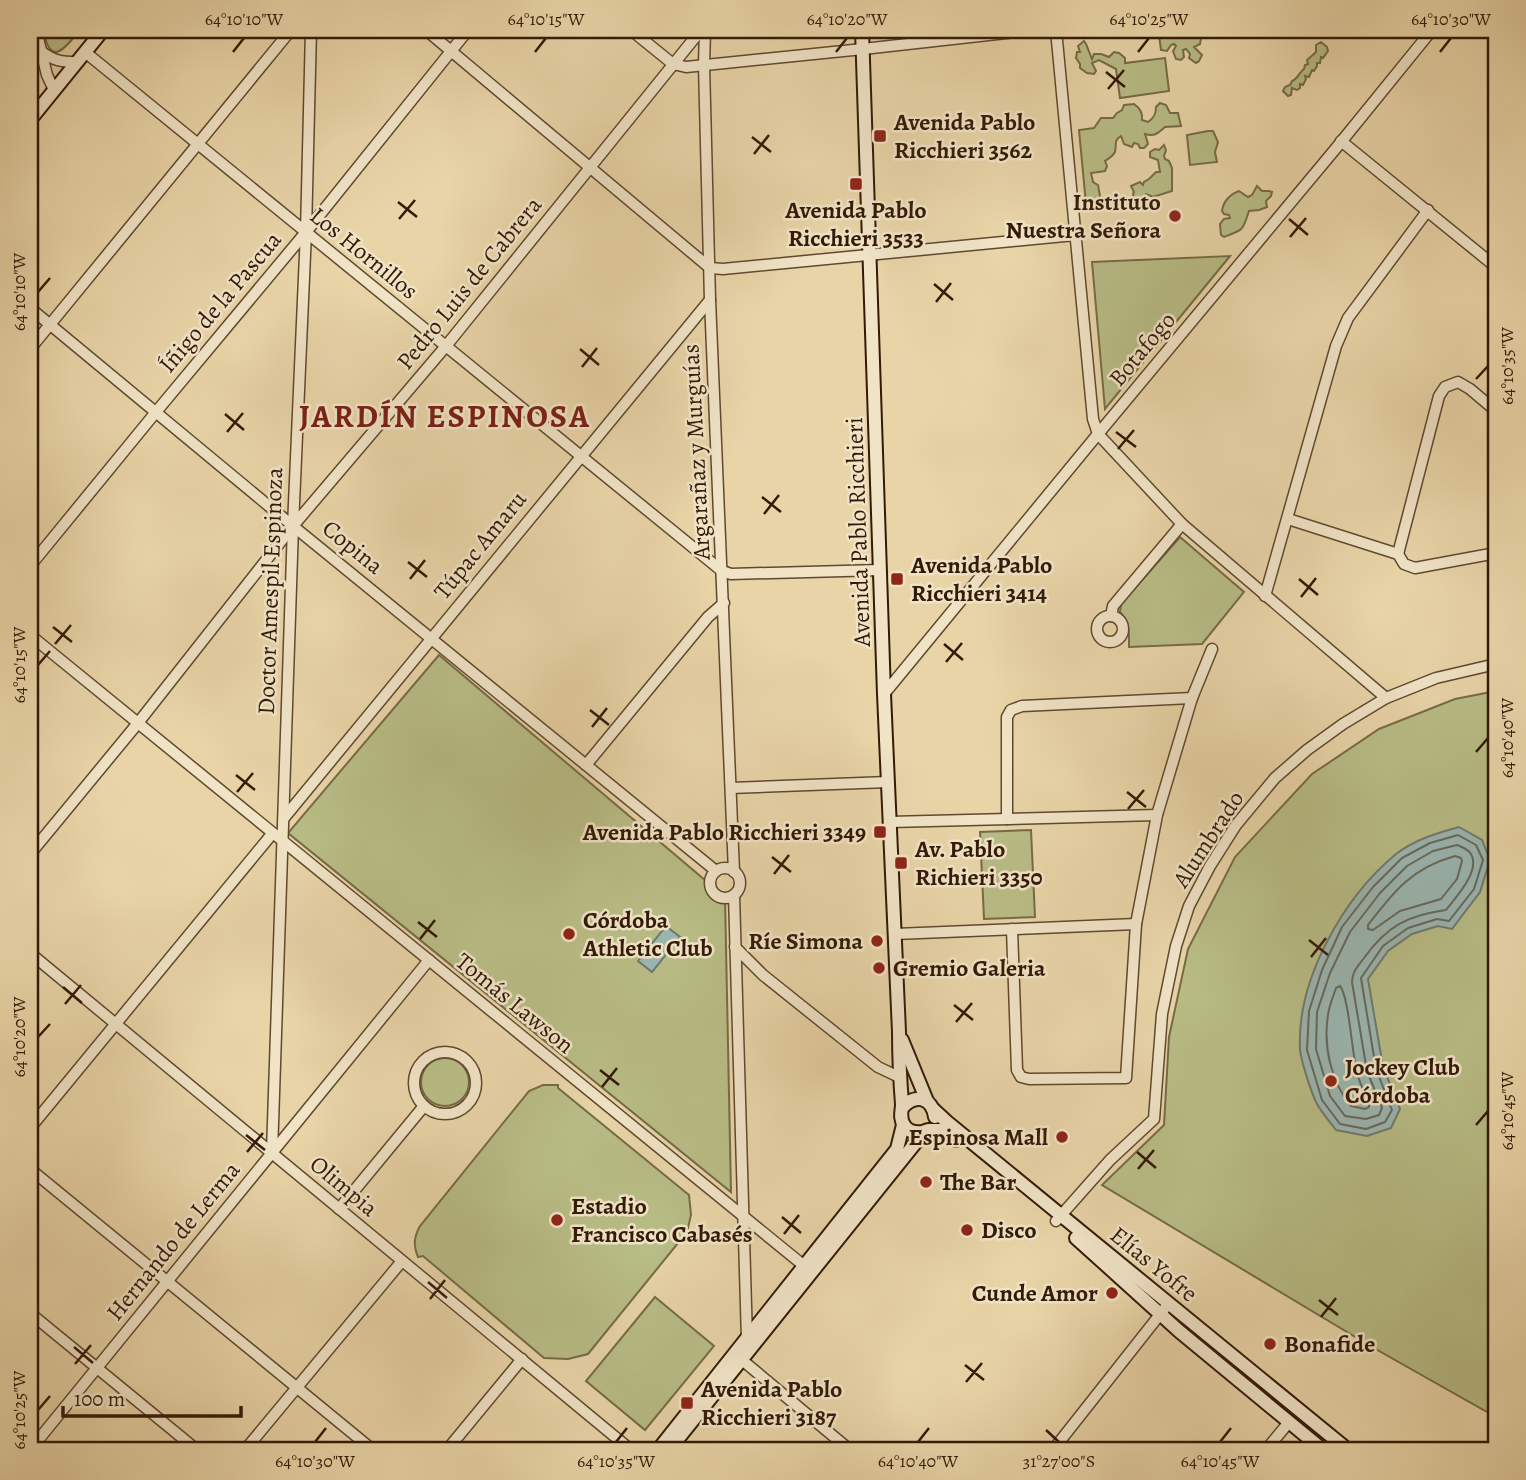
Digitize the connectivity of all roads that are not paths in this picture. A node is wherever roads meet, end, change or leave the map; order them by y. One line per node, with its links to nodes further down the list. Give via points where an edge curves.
1 (36, 30): 15 (street)
2 (291, 30): 22 (street)
3 (311, 30): 25 (street, Doctor Amespil Espinoza)
4 (426, 30): 14 (street)
5 (468, 30): 14 (street, Íñigo de la Pascua)
6 (631, 30): 17 (street)
7 (703, 30): 17 (street, Pedro Luis de Cabrera); 18 (street, Argarañaz y Murguías)
8 (862, 30): 13 (main road, Avenida Pablo Ricchieri)
9 (1033, 30): 13 (street)
10 (1056, 30): 26 (street)
11 (1432, 30): 21 (street, Botafogo)
12 (100, 31): 16 (main road)
13 (863, 49): 18 (street); 27 (main road, Avenida Pablo Ricchieri)
14 (451, 50): 23 (street); 25 (street, Íñigo de la Pascua)
15 (41, 51): 16 (street, Los Hornillos, via 61,62); 19 (street)
16 (81, 57): 19 (main road); 22 (street, Los Hornillos)
17 (673, 64): 18 (street); 23 (street, Pedro Luis de Cabrera)
18 (704, 65): 29 (street, Argarañaz y Murguías)
19 (54, 90): 20 (main road)
20 (30, 120)
21 (1340, 141): 24 (street); 37 (street, Botafogo)
22 (198, 144): 25 (street, Los Hornillos); 32 (street)
23 (590, 167): 29 (street); 33 (street, Pedro Luis de Cabrera)
24 (1428, 210): 28 (street); 39 (street, via 1342,329)
25 (306, 232): 33 (street, Los Hornillos); 36 (street, Íñigo de la Pascua); 41 (street, Doctor Amespil Espinoza)
26 (1074, 235): 27 (street); 37 (street)
27 (870, 253): 29 (street); 46 (main road, Avenida Pablo Ricchieri)
28 (1496, 267)
29 (710, 268): 30 (street, Argarañaz y Murguías)
30 (710, 300): 38 (street, Túpac Amaru); 45 (street, Argarañaz y Murguías)
31 (30, 308): 32 (street, Copina)
32 (50, 324): 34 (street); 36 (street, Copina)
33 (446, 346): 38 (street, Los Hornillos); 41 (street, Pedro Luis de Cabrera)
34 (30, 349)
35 (1496, 411): 43 (street, via 1458,382 1445,387)
36 (156, 412): 41 (street, Copina); 44 (street, Íñigo de la Pascua)
37 (1098, 434): 40 (street); 54 (street, Botafogo)
38 (581, 455): 45 (street, Los Hornillos); 51 (street, Túpac Amaru)
39 (1288, 519): 43 (street); 47 (street)
40 (1182, 524): 47 (street); 49 (street, via 1113,606)
41 (293, 526): 51 (street, Copina); 57 (street, Pedro Luis de Cabrera); 62 (street, Doctor Amespil Espinoza)
42 (1496, 553): 43 (street, via 1415,568 1404,564)
43 (1398, 554)
44 (30, 566)
45 (722, 570): 46 (street, via 732,574); 48 (street, Argarañaz y Murguías)
46 (880, 570): 54 (main road, Avenida Pablo Ricchieri)
47 (1265, 596): 56 (street)
48 (724, 603): 58 (street); 60 (street, Argarañaz y Murguías)
49 (1111, 616)
50 (30, 635): 57 (street, Tomás Lawson)
51 (431, 638): 58 (street, Copina); 62 (street, Túpac Amaru)
52 (1212, 649): 55 (street)
53 (1496, 664): 56 (street, Alumbrado, via 1436,678)
54 (884, 694): 59 (main road, Avenida Pablo Ricchieri)
55 (1192, 698): 61 (street); 63 (street, via 1010,710)
56 (1386, 698): 92 (street, Alumbrado, via 1325,737 1275,778 1210,866 1189,906 1176,946 1161,1014 1154,1119)
57 (138, 723): 65 (street, Tomás Lawson); 67 (street, Pedro Luis de Cabrera)
58 (586, 765): 68 (street, Copina)
59 (888, 782): 60 (street); 64 (main road, Avenida Pablo Ricchieri)
60 (731, 788): 69 (street, Argarañaz y Murguías)
61 (1157, 815): 63 (street); 71 (street)
62 (284, 819): 66 (street, Doctor Amespil Espinoza)
63 (1007, 819): 64 (street)
64 (890, 822): 73 (main road, Avenida Pablo Ricchieri)
65 (272, 834): 66 (street, Tomás Lawson); 79 (street)
66 (283, 842): 76 (street, Tomás Lawson); 88 (street, Doctor Amespil Espinoza)
67 (30, 854)
68 (716, 871): 69 (street); 70 (street, via 709,883 712,892 720,898)
69 (734, 872): 70 (street, via 740,884)
70 (734, 895): 74 (street)
71 (1136, 924): 72 (street); 72 (street, via 1126,1078 1021,1077 1017,1070)
72 (1012, 929): 73 (street)
73 (895, 934): 80 (main road, Avenida Pablo Ricchieri)
74 (735, 947): 77 (street); 78 (street)
75 (30, 953): 79 (street, Olimpia)
76 (429, 960): 88 (street, Hernando de Lerma); 91 (street, Tomás Lawson)
77 (736, 973): 78 (street); 91 (street)
78 (763, 975): 81 (street, via 878,1067)
79 (116, 1023): 86 (street); 88 (street, Olimpia)
80 (899, 1032): 81 (main road, Avenida Pablo Ricchieri); 82 (main road, Avenida Pablo Ricchieri)
81 (899, 1077): 84 (main road, Avenida Pablo Ricchieri)
82 (930, 1105): 84 (main road, via 921,1099 910,1100); 87 (main road, via 934,1121); 92 (main road, Elías Yofre)
83 (424, 1106): 83 (street, via 414,1088 422,1061 448,1051 467,1060 476,1090 464,1108 443,1114); 90 (street)
84 (902, 1108): 85 (main road)
85 (903, 1125): 87 (main road, via 912,1132); 94 (main road, via 897,1149)
86 (30, 1128)
87 (926, 1131): 92 (main road, Elías Yofre, via 947,1133); 94 (main road)
88 (272, 1153): 90 (street, Olimpia); 95 (street, Hernando de Lerma)
89 (30, 1169): 95 (street)
90 (339, 1209): 93 (street, Olimpia)
91 (742, 1215): 94 (street, Tomás Lawson); 99 (street)
92 (1059, 1218): 96 (main road, Elías Yofre); 98 (main road, Elías Yofre)
93 (402, 1261): 100 (street, Olimpia); 103 (street)
94 (808, 1269): 99 (main road); 101 (main road)
95 (167, 1282): 102 (street, Hernando de Lerma); 103 (street)
96 (1169, 1303): 98 (street); 117 (main road, Elías Yofre)
97 (30, 1313): 102 (street)
98 (1160, 1315): 104 (main road, Elías Yofre); 114 (street)
99 (747, 1338): 101 (street); 111 (main road)
100 (522, 1359): 109 (street); 110 (street, Olimpia)
101 (742, 1360): 112 (main road); 113 (street)
102 (97, 1368): 105 (street, Hernando de Lerma); 106 (street)
103 (296, 1388): 107 (street); 108 (street)
104 (1289, 1422): 115 (street); 116 (main road, Elías Yofre)
105 (31, 1449)
106 (197, 1450)
107 (245, 1450)
108 (373, 1450)
109 (447, 1450)
110 (631, 1450)
111 (658, 1450)
112 (669, 1450)
113 (850, 1450)
114 (1053, 1450)
115 (1266, 1450)
116 (1322, 1450)
117 (1348, 1450)

